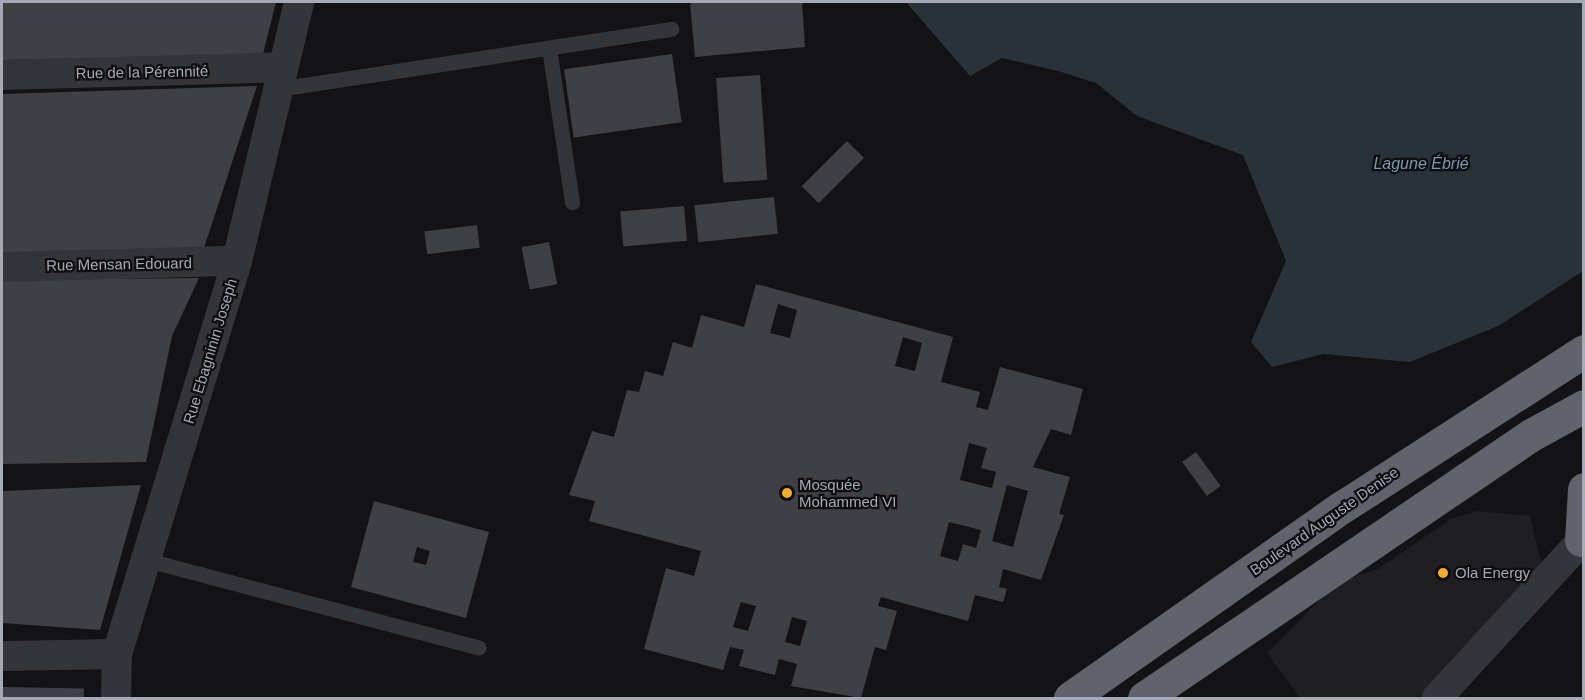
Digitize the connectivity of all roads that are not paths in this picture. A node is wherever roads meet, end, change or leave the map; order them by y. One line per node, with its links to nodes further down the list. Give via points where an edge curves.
1 (299, 2): 5 (street, Rue Ebagninin Joseph)
2 (671, 29): 3 (lane)
3 (549, 48): 5 (lane); 6 (lane)
4 (2, 75): 5 (street, Rue de la Pérennité)
5 (281, 78): 7 (street, Rue Ebagninin Joseph)
6 (572, 202)
7 (237, 261): 8 (street, Rue Mensan Edouard); 13 (street, Rue Ebagninin Joseph)
8 (2, 267)
9 (1584, 351): 18 (highway, Boulevard Auguste Denise, via 1342,507)
10 (1584, 406): 19 (highway, via 1531,435)
11 (1584, 489): 12 (highway)
12 (1582, 539): 20 (street)
13 (147, 560): 14 (lane); 15 (street, Rue Ebagninin Joseph)
14 (479, 648)
15 (117, 654): 16 (street); 17 (street, Rue Ebagninin Joseph)
16 (2, 656)
17 (116, 699)
18 (1070, 699)
19 (1144, 699)
20 (1437, 699)

